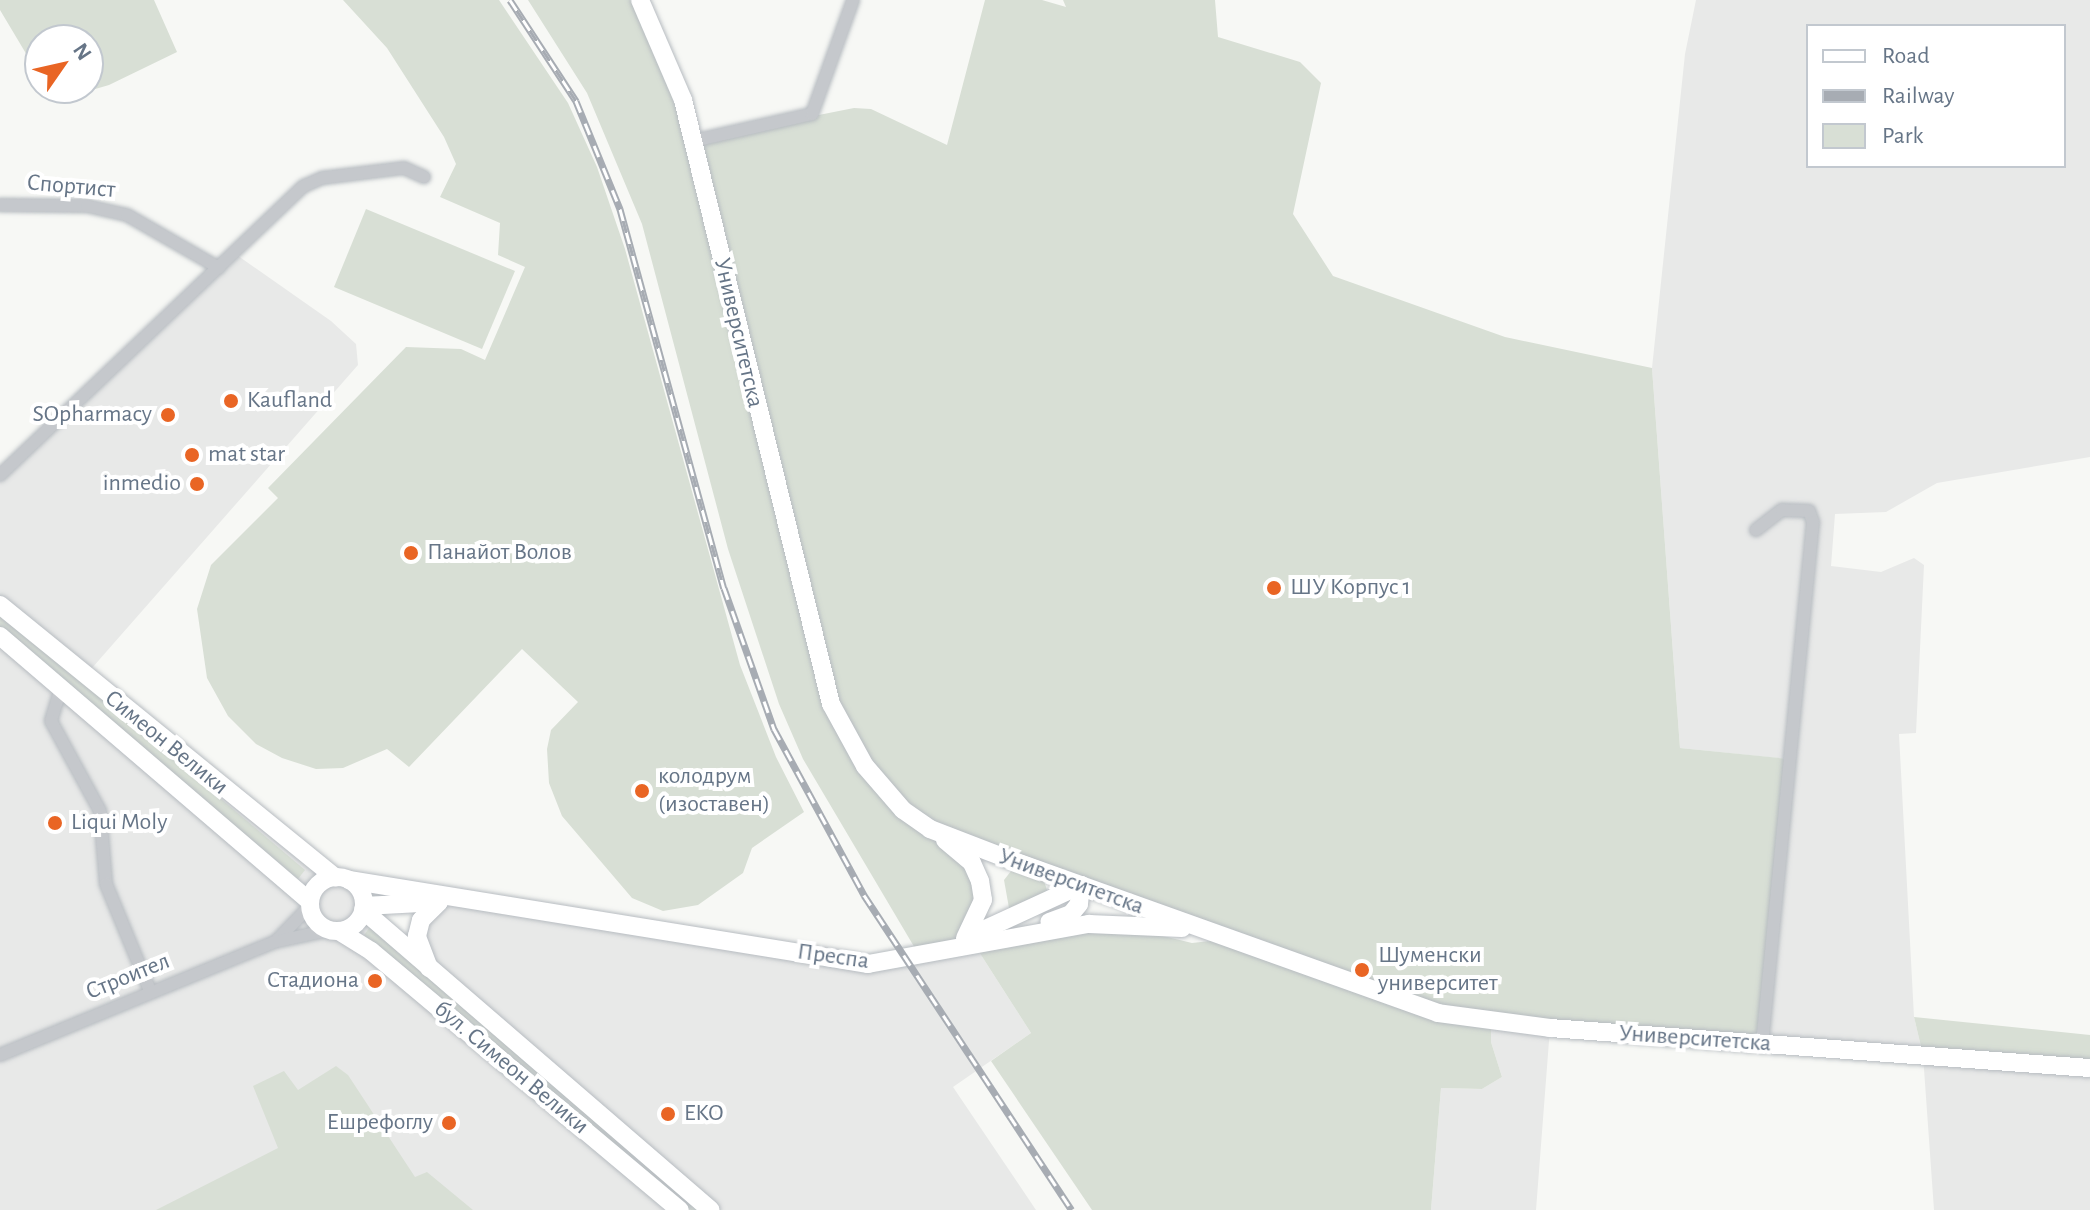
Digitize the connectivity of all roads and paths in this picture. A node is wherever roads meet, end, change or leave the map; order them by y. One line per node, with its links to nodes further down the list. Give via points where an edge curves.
1 (640, 0): 3 (street, Университетска, via 667,54)
2 (853, 0): 3 (street, via 812,114)
3 (693, 141): 12 (street, Университетска, via 831,704 879,786)
4 (424, 177): 6 (street, via 404,168 322,178 304,186)
5 (0, 205): 6 (street, Спортист, via 87,206 127,215)
6 (219, 268): 7 (street)
7 (0, 475)
8 (1756, 530): 26 (street, via 1782,510 1809,511 1813,522)
9 (0, 605): 13 (street, Симеон Велики)
10 (0, 636): 11 (street)
11 (61, 688): 17 (street); 25 (street, via 51,721 100,811 106,884)
12 (930, 829): 14 (street, Университетска); 22 (street, via 972,863 980,881 983,900)
13 (342, 879): 15 (street, Преспа); 17 (street, via 318,885); 18 (street, via 360,891)
14 (1081, 885): 19 (street, Университетска); 21 (street, via 1079,904 1071,914); 22 (street)
15 (465, 899): 16 (street); 22 (street, Преспа, via 868,964)
16 (439, 902): 18 (street); 24 (street, via 421,920 417,936)
17 (310, 904): 20 (street, via 316,921); 23 (street)
18 (363, 908): 20 (street, via 354,924); 24 (street)
19 (1201, 929): 21 (street, Преспа, via 1089,924); 26 (street, Университетска, via 1438,1013 1550,1028)
20 (334, 930): 23 (street); 29 (street, бул. Симеон Велики, via 371,951)
21 (1012, 936): 22 (street, Преспа)
22 (970, 941)
23 (274, 942): 25 (street, Строител)
24 (432, 974): 30 (street, бул. Симеон Велики)
25 (150, 991): 27 (street, Строител)
26 (1762, 1044): 28 (street, Университетска)
27 (0, 1055)
28 (2090, 1068)
29 (680, 1210)
30 (710, 1210)

